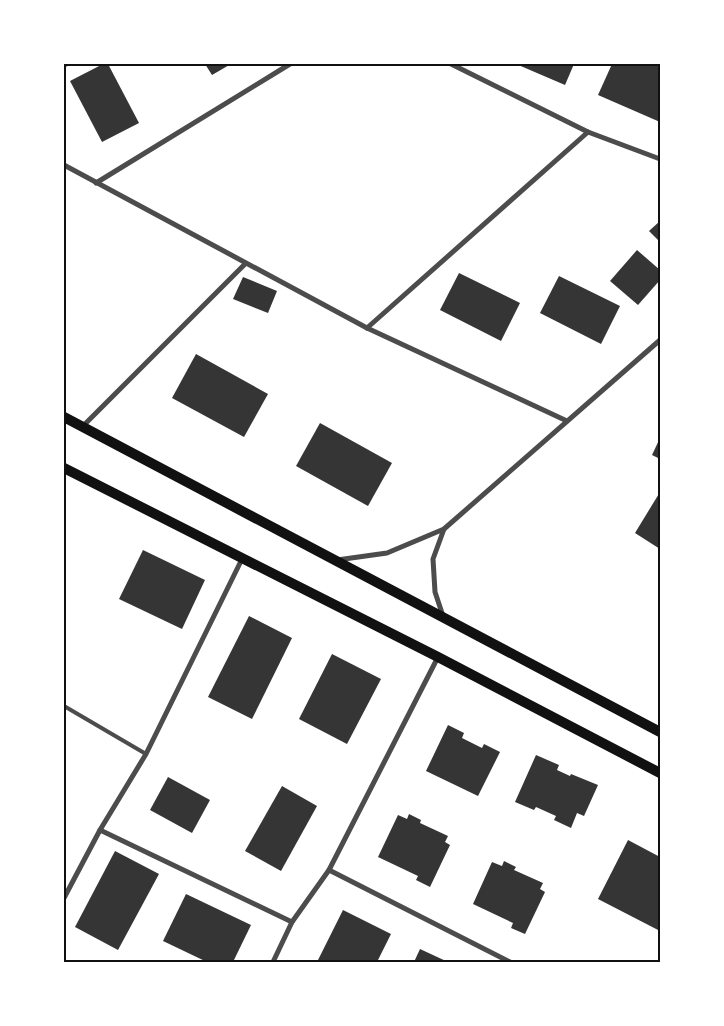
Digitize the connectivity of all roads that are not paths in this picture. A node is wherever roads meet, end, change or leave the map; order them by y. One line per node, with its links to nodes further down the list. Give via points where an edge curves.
1 (290, 64): 6 (street)
2 (451, 64): 3 (street)
3 (588, 132): 4 (street); 8 (street)
4 (660, 159)
5 (64, 165): 6 (street)
6 (96, 183): 7 (street)
7 (245, 264): 8 (street); 12 (street)
8 (367, 328): 11 (street)
9 (660, 340): 11 (street)
10 (64, 417): 12 (main road)
11 (567, 421): 14 (street)
12 (82, 427): 16 (main road)
13 (64, 468): 15 (main road)
14 (444, 530): 16 (street, via 387,553); 17 (street, via 434,559 436,592)
15 (242, 559): 18 (main road); 21 (street)
16 (334, 560): 17 (main road)
17 (444, 618): 20 (main road)
18 (438, 657): 22 (main road); 24 (street)
19 (64, 706): 21 (lane)
20 (660, 732)
21 (146, 754): 23 (street)
22 (660, 773)
23 (100, 830): 25 (street); 26 (street)
24 (330, 870): 26 (street); 28 (street)
25 (64, 898)
26 (292, 922): 27 (street)
27 (273, 962)
28 (510, 962)

